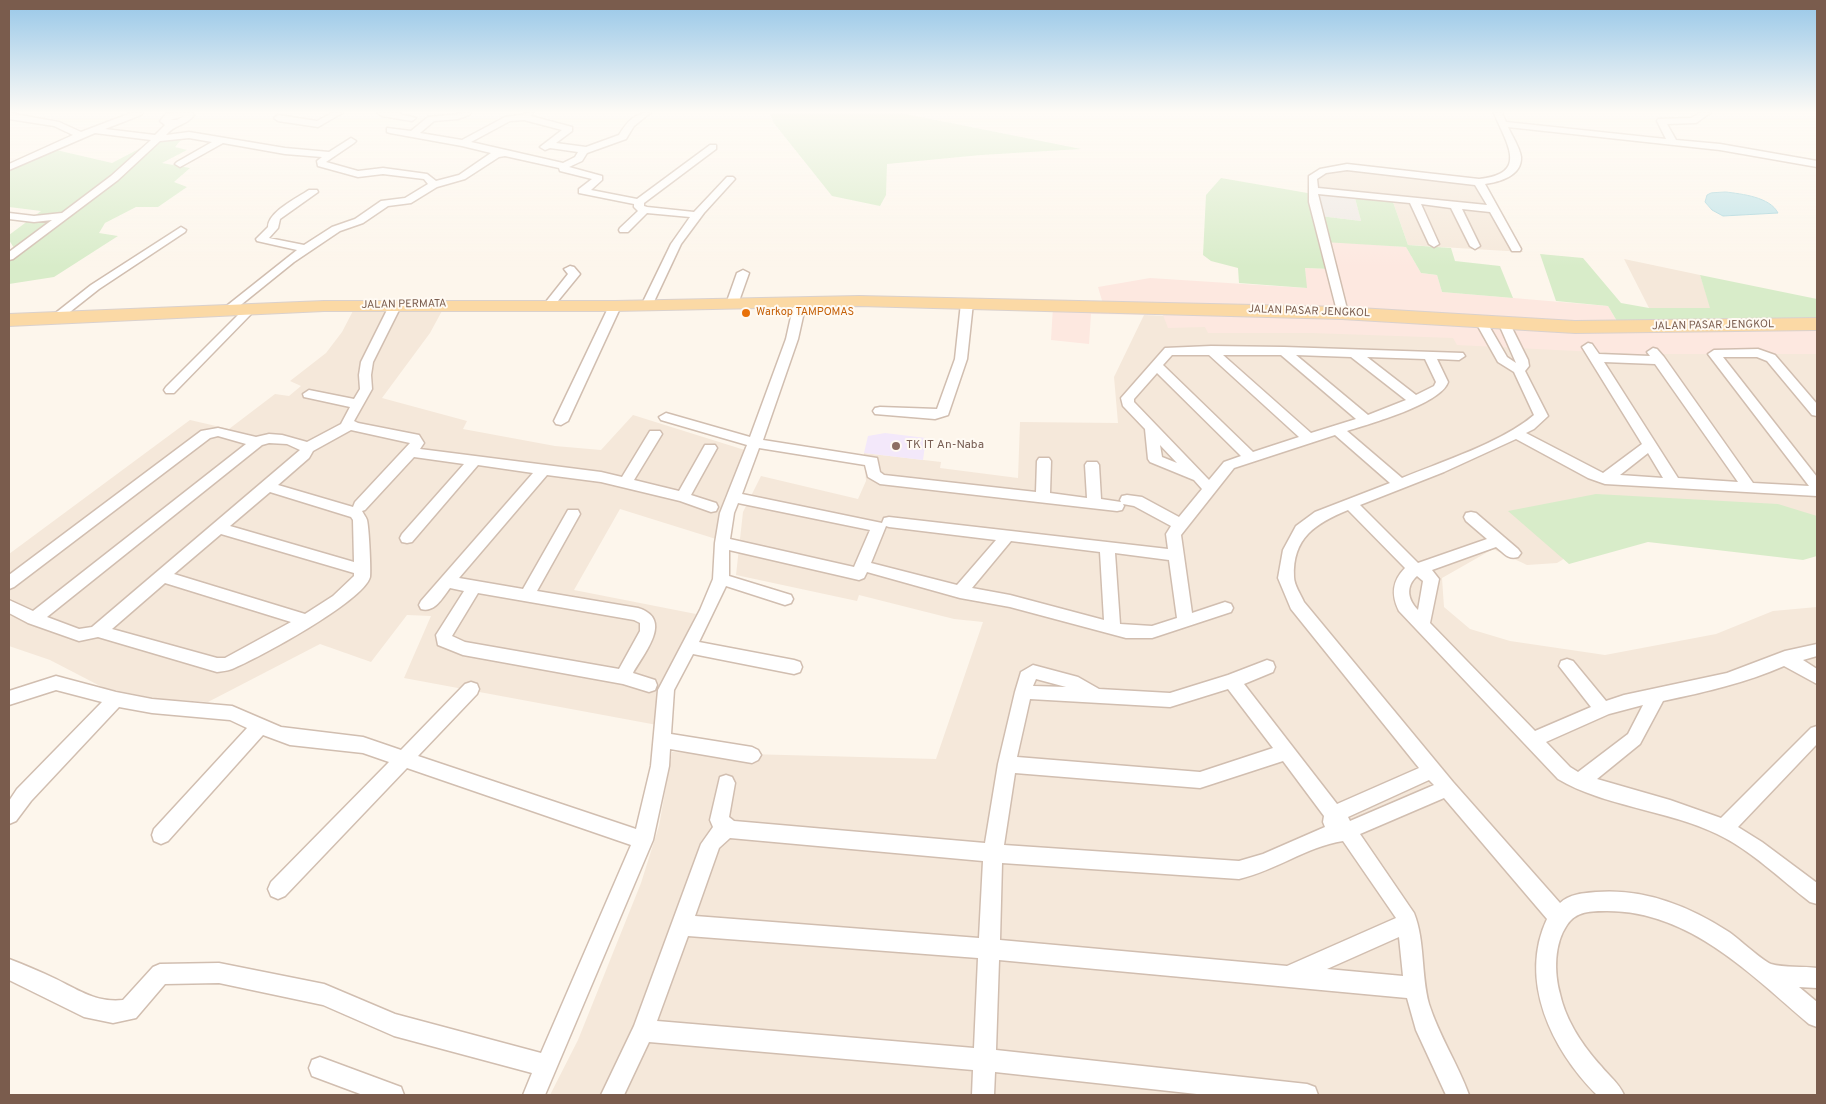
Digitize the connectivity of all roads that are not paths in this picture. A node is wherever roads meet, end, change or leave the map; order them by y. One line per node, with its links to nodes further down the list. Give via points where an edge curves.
1 (131, 165): 20 (street)
2 (324, 165): 11 (street, via 358,174 383,171 427,177)
3 (480, 165): 11 (street, via 462,177)
4 (557, 165): 8 (street)
5 (567, 165): 8 (street)
6 (692, 165): 16 (street)
7 (1515, 165): 10 (street, via 1503,176)
8 (564, 166): 16 (street, via 566,171 599,178 583,191)
9 (730, 180): 18 (street)
10 (1479, 182): 12 (street, via 1338,168 1316,174 1312,178); 17 (street)
11 (434, 185): 26 (street, via 410,200 385,203 362,220 338,228)
12 (1313, 190): 14 (street); 39 (street)
13 (313, 192): 26 (street, via 276,217 273,228 261,239)
14 (1414, 201): 15 (street); 23 (street)
15 (1455, 205): 17 (street); 24 (street)
16 (642, 206): 18 (street); 22 (street)
17 (1494, 209): 25 (street)
18 (697, 215): 36 (street, via 676,244)
19 (9, 216): 20 (street, via 34,219)
20 (64, 216): 27 (street)
21 (181, 230): 40 (street, via 95,287)
22 (624, 230)
23 (1434, 244)
24 (1475, 246)
25 (1516, 249)
26 (306, 250): 38 (street)
27 (9, 257)
28 (570, 269): 33 (street, via 574,274)
29 (743, 273): 32 (street)
30 (800, 303): 31 (main road, JALAN PASAR JENGKOL); 32 (main road, JALAN PERMATA); 68 (street, via 780,376)
31 (967, 303): 39 (main road, JALAN PASAR JENGKOL); 56 (street, via 961,360 943,412 935,415)
32 (732, 304): 36 (main road, JALAN PERMATA)
33 (549, 305): 34 (main road, JALAN PERMATA); 35 (main road, JALAN PERMATA)
34 (395, 306): 37 (main road, JALAN PERMATA); 55 (street, via 367,362 366,389)
35 (615, 306): 36 (main road, JALAN PERMATA); 60 (street)
36 (647, 306)
37 (250, 309): 38 (main road, JALAN PERMATA); 52 (street)
38 (228, 310): 40 (main road, JALAN PERMATA)
39 (1342, 313): 42 (main road, JALAN PASAR JENGKOL)
40 (56, 318): 41 (main road, JALAN PERMATA)
41 (9, 320)
42 (1481, 321): 43 (main road, JALAN PASAR JENGKOL); 51 (street, via 1502,358)
43 (1504, 322): 44 (main road, JALAN PASAR JENGKOL, via 1584,327); 51 (street, via 1522,360)
44 (1817, 324)
45 (1211, 350): 46 (street); 50 (street, via 1169,351); 66 (street)
46 (1284, 351): 47 (street); 59 (street)
47 (1354, 353): 48 (street); 54 (street)
48 (1429, 355): 49 (street); 54 (street, via 1442,382 1440,388)
49 (1459, 356)
50 (1156, 365): 62 (street, via 1127,398); 73 (street)
51 (1520, 370): 65 (street, via 1541,416)
52 (170, 390)
53 (309, 394): 55 (street)
54 (1415, 401): 59 (street)
55 (357, 404): 61 (street, via 348,419)
56 (880, 411)
57 (1817, 412): 84 (street, via 1771,358 1750,353 1714,354)
58 (666, 417): 68 (street)
59 (1366, 420): 63 (street)
60 (561, 421)
61 (350, 425): 70 (street); 72 (street, via 414,438 416,443)
62 (1152, 428): 81 (street); 81 (street, via 1155,459)
63 (1337, 430): 66 (street); 82 (street)
64 (655, 434): 79 (street)
65 (1515, 434): 78 (street); 82 (street)
66 (1309, 439): 73 (street)
67 (257, 442): 70 (street, via 271,437); 112 (street, via 218,432 206,434); 120 (street)
68 (755, 443): 88 (street); 89 (street, via 872,461 873,474 880,479)
69 (1650, 445): 78 (street); 80 (street); 85 (street, via 1591,353 1656,356)
70 (307, 448): 83 (street, via 304,455)
71 (710, 448): 87 (street)
72 (411, 452): 74 (street); 92 (street)
73 (1251, 458): 81 (street, via 1229,465)
74 (474, 461): 77 (street); 100 (street)
75 (1044, 461): 89 (street)
76 (1092, 465): 90 (street)
77 (542, 471): 79 (street); 111 (street)
78 (1604, 479): 80 (street)
79 (626, 482): 87 (street)
80 (1674, 483): 85 (street)
81 (1205, 484): 97 (street)
82 (1400, 484): 91 (street)
83 (267, 486): 98 (street); 108 (street, via 356,513 360,520)
84 (1817, 486)
85 (1749, 487): 86 (street)
86 (1817, 491)
87 (683, 497): 93 (street)
88 (733, 498): 102 (street); 102 (street, via 879,526 859,574)
89 (1043, 498): 90 (street)
90 (1094, 503): 97 (street, via 1137,501)
91 (1349, 503): 107 (street); 149 (street, via 1320,516 1301,530 1290,550 1286,578 1296,605)
92 (360, 506)
93 (711, 507)
94 (574, 514): 115 (street)
95 (1471, 517): 101 (street)
96 (890, 522): 99 (street)
97 (1180, 525): 105 (street, via 1173,534)
98 (218, 528): 108 (street); 109 (street)
99 (1007, 536): 103 (street); 114 (street)
100 (407, 538)
101 (1498, 541): 104 (street); 107 (street)
102 (722, 543): 110 (street)
103 (1107, 547): 105 (street); 124 (street)
104 (1513, 553)
105 (1176, 555): 122 (street)
106 (872, 568): 114 (street)
107 (1416, 569): 123 (street, via 1431,580); 123 (street, via 1408,573 1401,586 1402,598)
108 (363, 570): 121 (street, via 358,584 330,608)
109 (160, 576): 121 (street); 125 (street)
110 (721, 579): 116 (street); 126 (street)
111 (447, 582): 113 (street); 117 (street)
112 (9, 583)
113 (474, 587): 115 (street); 133 (street, via 444,635 447,642 463,648)
114 (960, 592): 124 (street, via 1010,601)
115 (527, 595): 133 (street, via 638,614 647,619 648,631)
116 (785, 599)
117 (427, 605)
118 (9, 606): 120 (street)
119 (1225, 608): 122 (street)
120 (34, 619): 125 (street, via 79,635)
121 (306, 621): 125 (street, via 227,664 217,665)
122 (1185, 621): 124 (street, via 1152,632 1126,632)
123 (1422, 625): 144 (street)
124 (1112, 628)
125 (98, 631)
126 (688, 646): 130 (street); 143 (street, via 666,690)
127 (1817, 650): 128 (street)
128 (1784, 658): 132 (street); 137 (street, via 1727,680)
129 (1568, 666): 140 (street)
130 (794, 667)
131 (1267, 667): 134 (street)
132 (1817, 677)
133 (623, 678): 135 (street)
134 (1232, 681): 145 (street); 148 (street, via 1170,700 1023,692)
135 (649, 685)
136 (471, 689): 147 (street)
137 (1657, 696): 140 (street); 150 (street, via 1634,739)
138 (9, 698): 139 (street, via 56,683)
139 (116, 699): 141 (street, via 176,710 232,713); 154 (street, via 24,795)
140 (1603, 709): 144 (street)
141 (260, 726): 147 (street, via 290,737 362,745); 158 (street)
142 (1817, 733): 156 (street)
143 (663, 740): 146 (street); 159 (street)
144 (1533, 740): 150 (street, via 1564,773)
145 (1286, 752): 148 (street, via 1200,780); 153 (street)
146 (752, 755)
147 (405, 759): 159 (street); 161 (street)
148 (1007, 764): 160 (street)
149 (1434, 770): 152 (street); 153 (street)
150 (1579, 782): 156 (street, via 1670,808)
151 (726, 783): 155 (street, via 719,820)
152 (1447, 788): 157 (street); 163 (street)
153 (1334, 814): 157 (street)
154 (9, 815)
155 (730, 828): 160 (street); 165 (street, via 716,835 711,844)
156 (1724, 828): 162 (street)
157 (1338, 832): 160 (street, via 1255,868 1239,870); 164 (street, via 1397,902)
158 (161, 835)
159 (643, 840): 175 (street)
160 (993, 853): 166 (street)
161 (278, 889)
162 (1817, 895)
163 (1560, 918): 168 (street, via 1571,907 1593,902 1624,901 1655,906 1714,932); 183 (street, via 1550,934 1548,954 1547,977 1552,1004 1581,1061)
164 (1408, 923): 169 (street); 171 (street)
165 (681, 925): 166 (street); 173 (street)
166 (990, 949): 169 (street); 174 (street)
167 (9, 970): 175 (street, via 84,1006 113,1012 128,1010 160,974 219,973 324,995 394,1025)
168 (1765, 974): 170 (street); 172 (street)
169 (1287, 976): 171 (street)
170 (1817, 978)
171 (1415, 988): 182 (street, via 1437,1054)
172 (1817, 1016)
173 (643, 1031): 174 (street); 179 (street)
174 (985, 1060): 180 (street); 181 (street)
175 (546, 1066): 178 (street)
176 (320, 1068): 177 (street)
177 (393, 1095)
178 (534, 1095)
179 (612, 1095)
180 (983, 1095)
181 (1307, 1095)
182 (1458, 1095)
183 (1613, 1095)

